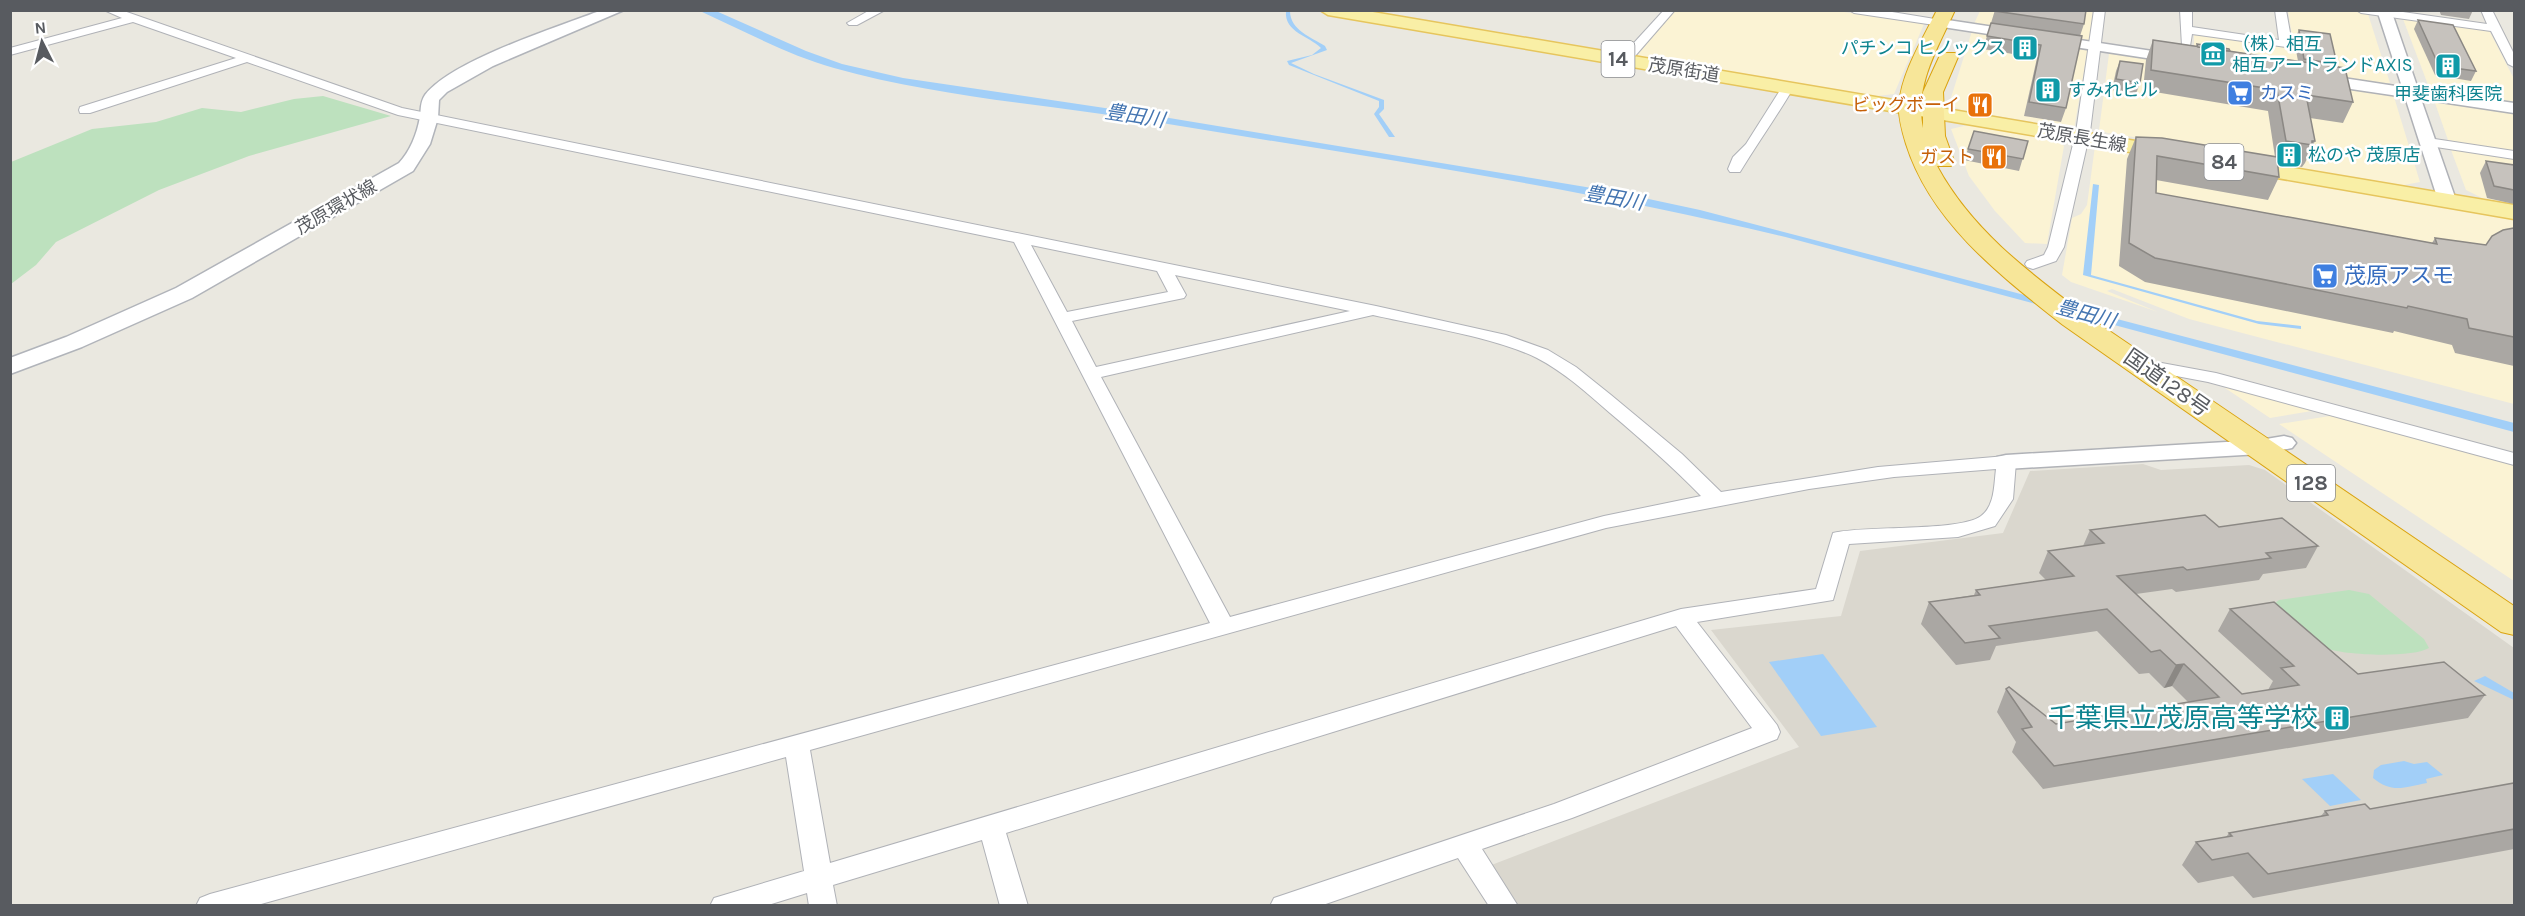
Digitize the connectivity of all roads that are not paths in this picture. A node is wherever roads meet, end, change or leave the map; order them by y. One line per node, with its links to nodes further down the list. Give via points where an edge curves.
1 (109, 10): 15 (street)
2 (617, 10): 31 (main road, 茂原環状線, via 508,52 444,86 431,99)
3 (880, 10): 16 (street)
4 (1328, 10): 22 (main road, 茂原街道 / 14)
5 (1670, 10): 22 (street)
6 (1854, 10): 13 (street)
7 (2100, 10): 19 (street)
8 (2186, 10): 18 (street)
9 (2280, 10): 18 (street, via 2286,44)
10 (2361, 10): 12 (street)
11 (2486, 10): 17 (street)
12 (2384, 12): 17 (street); 27 (street)
13 (1943, 17): 14 (street); 29 (highway, 国道128号 / 128, via 1912,89)
14 (1963, 18): 19 (street); 29 (highway, 国道128号 / 128, via 1933,92)
15 (133, 19): 20 (street); 21 (street)
16 (853, 23)
17 (2495, 28): 24 (street)
18 (2186, 30): 23 (street)
19 (2095, 46): 23 (street); 32 (street)
20 (10, 52)
21 (249, 58): 30 (street); 31 (street, via 398,111)
22 (1624, 60): 26 (main road, 茂原街道 / 14)
23 (2192, 61)
24 (2514, 64)
25 (2301, 77): 27 (street)
26 (1788, 87): 29 (main road, 茂原街道 / 14); 37 (street)
27 (2411, 93): 28 (street); 33 (street)
28 (2514, 108)
29 (1921, 109): 32 (main road, 茂原長生線 / 84); 42 (highway, 国道128号 / 128, via 1917,146 1936,185 1965,223)
30 (85, 110)
31 (429, 118): 40 (street); 46 (main road, 茂原環状線, via 416,158 406,167 184,292)
32 (2082, 138): 35 (main road, 茂原長生線 / 84); 42 (street, via 2056,247 2050,258)
33 (2428, 142): 34 (street); 38 (street)
34 (2514, 155)
35 (2188, 156)
36 (2223, 162): 38 (main road, 84)
37 (1735, 169)
38 (2447, 200): 39 (main road, 84)
39 (2514, 212)
40 (1020, 239): 41 (street); 44 (street)
41 (1163, 268): 43 (street); 44 (street, via 1178,295)
42 (2024, 268): 45 (highway, 国道128号 / 128, via 2059,286); 45 (highway, 国道128号 / 128, via 2108,343)
43 (1376, 311): 47 (street); 51 (street, via 1500,339 1542,354 1605,399 1675,458)
44 (1062, 318): 47 (street)
45 (2156, 363): 48 (highway, 国道128号 / 128); 49 (street)
46 (10, 367)
47 (1091, 374): 55 (street)
48 (2272, 445): 50 (street); 52 (highway, 国道128号 / 128); 54 (highway, 国道128号 / 128)
49 (2514, 459)
50 (2006, 462): 51 (street, via 1881,472); 53 (street, via 2003,499 1988,520 1958,530 1840,538 1826,595)
51 (1716, 499): 55 (street, via 1604,522)
52 (2514, 599)
53 (1681, 617): 57 (street); 58 (street, via 1768,732 1563,811)
54 (2514, 623)
55 (1223, 626): 56 (street)
56 (797, 745): 59 (street); 60 (street)
57 (991, 827): 59 (street); 63 (street)
58 (1464, 844): 64 (street); 65 (street)
59 (819, 877): 61 (street); 62 (street)
60 (210, 906)
61 (724, 906)
62 (823, 906)
63 (1014, 906)
64 (1284, 906)
65 (1504, 906)

